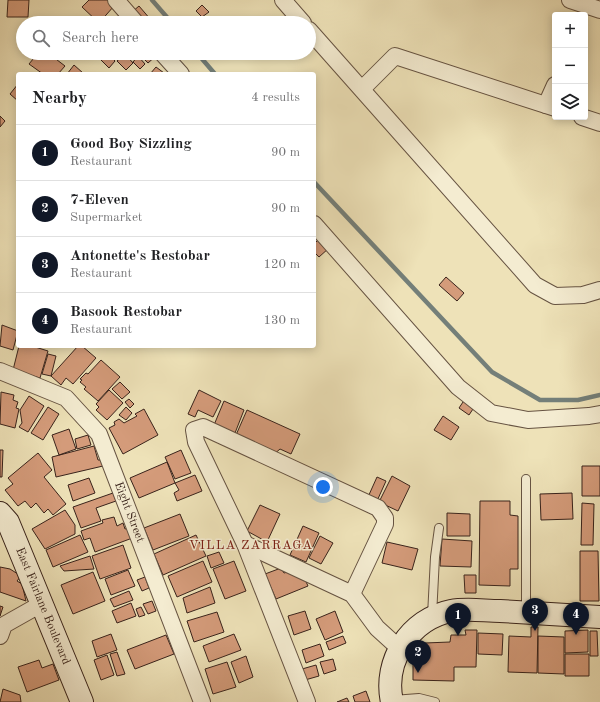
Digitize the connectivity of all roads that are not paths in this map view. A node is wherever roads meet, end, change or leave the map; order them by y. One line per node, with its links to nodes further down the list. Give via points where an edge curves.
1 (116, 0): 5 (street)
2 (283, 0): 6 (street)
3 (570, 0): 4 (street)
4 (591, 8)
5 (130, 16)
6 (297, 16)
7 (316, 38): 10 (street)
8 (168, 60): 9 (street)
9 (179, 72)
10 (362, 89): 11 (street, via 396,56); 15 (street, via 535,285 555,296 583,295)
11 (551, 107)
12 (588, 119): 13 (street)
13 (600, 123)
14 (316, 226): 17 (street, via 458,387 490,413 528,420)
15 (600, 290)
16 (0, 371): 31 (street, Eight Street, via 66,398 99,434)
17 (600, 414)
18 (526, 479): 24 (lane)
19 (0, 513): 23 (street, East Fairlane Boulevard, via 8,522)
20 (439, 528): 25 (lane)
21 (245, 544): 22 (street); 22 (street, via 196,442 194,430 203,427 378,508 385,518 385,524); 32 (street)
22 (352, 594): 28 (street, via 378,628)
23 (43, 604): 27 (street, via 4,625); 30 (street, East Fairlane Boulevard)
24 (526, 613): 25 (street, via 452,611); 26 (street)
25 (432, 618): 28 (street, via 425,621)
26 (600, 618)
27 (0, 636)
28 (399, 648): 29 (street, via 390,673)
29 (391, 701): 33 (lane, via 419,698)
30 (82, 702)
31 (202, 702)
32 (307, 702)
33 (435, 702)

